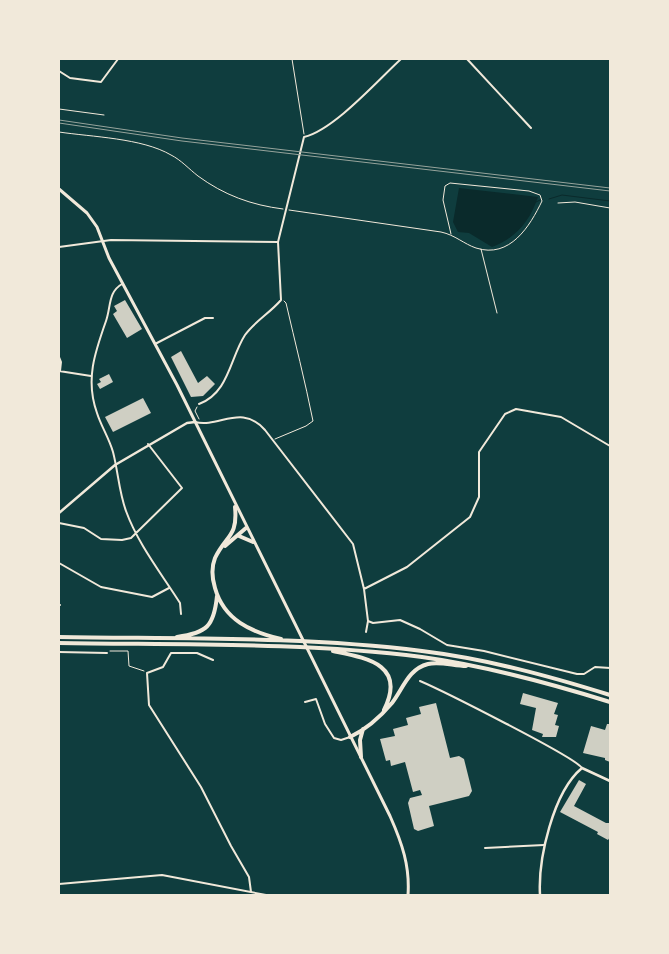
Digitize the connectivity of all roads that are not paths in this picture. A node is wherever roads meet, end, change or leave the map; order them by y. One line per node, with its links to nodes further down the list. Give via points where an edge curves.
1 (118, 59): 4 (street, via 101,82 70,78)
2 (401, 59): 8 (street, via 337,118 304,137)
3 (467, 59): 5 (street)
4 (59, 71)
5 (531, 128)
6 (59, 189): 7 (main road, via 91,217)
7 (100, 241): 8 (street); 9 (street); 10 (main road)
8 (278, 242): 16 (street, via 281,300 244,336 226,380)
9 (59, 247)
10 (122, 284): 12 (main road); 15 (street, via 112,294)
11 (213, 318): 12 (street, via 204,318)
12 (156, 344): 17 (main road)
13 (59, 357): 14 (street)
14 (59, 371): 15 (street)
15 (91, 376): 20 (street, via 94,406 111,445)
16 (199, 404)
17 (195, 422): 18 (street); 21 (main road); 32 (street, via 202,424 236,416 257,422 350,538)
18 (148, 444): 20 (street); 26 (street, via 182,488)
19 (610, 446): 32 (street, via 561,417 516,409 505,414 479,452 479,497 470,517 406,567)
20 (114, 464): 22 (street); 26 (street, via 125,508)
21 (235, 507): 24 (main road); 25 (highway)
22 (59, 511)
23 (59, 523): 26 (street, via 84,528 101,538 122,540)
24 (246, 528): 25 (highway); 27 (highway); 28 (main road)
25 (234, 532): 29 (highway)
26 (136, 534): 31 (street)
27 (239, 536): 28 (highway); 29 (highway)
28 (253, 542): 53 (main road)
29 (223, 547): 33 (highway, via 212,568)
30 (59, 563): 31 (street, via 100,586 147,597)
31 (170, 588): 34 (street, via 180,603)
32 (364, 590): 35 (street)
33 (217, 596): 38 (highway, via 214,618 205,629 192,635); 39 (highway, via 228,614 246,628)
34 (180, 614)
35 (368, 621): 36 (street); 46 (street, via 400,620 447,645 577,674 584,674 594,667)
36 (366, 632)
37 (59, 637): 38 (highway)
38 (165, 639): 39 (highway)
39 (288, 641): 48 (highway, via 392,647 454,656 533,673)
40 (59, 644): 41 (highway)
41 (321, 649): 45 (highway, via 392,654); 51 (highway, via 366,658 381,667 388,676 391,691)
42 (59, 652): 43 (street)
43 (107, 652)
44 (213, 660): 60 (street, via 197,654 171,653 163,667 147,673 149,705 201,787 249,877)
45 (476, 666): 50 (highway); 51 (highway, via 433,663 419,667)
46 (610, 668)
47 (420, 681): 55 (street)
48 (610, 695)
49 (305, 702): 53 (street, via 316,699 334,738)
50 (610, 702)
51 (382, 713): 52 (highway)
52 (363, 729): 53 (highway); 54 (highway)
53 (350, 737): 54 (main road)
54 (360, 757): 63 (main road, via 402,844)
55 (582, 768): 56 (street); 57 (street, via 559,803)
56 (610, 781)
57 (544, 845): 58 (street); 64 (street, via 539,872)
58 (485, 848)
59 (59, 884): 60 (street, via 162,875)
60 (251, 892): 61 (street); 62 (street)
61 (249, 895)
62 (266, 895)
63 (408, 895)
64 (540, 895)

